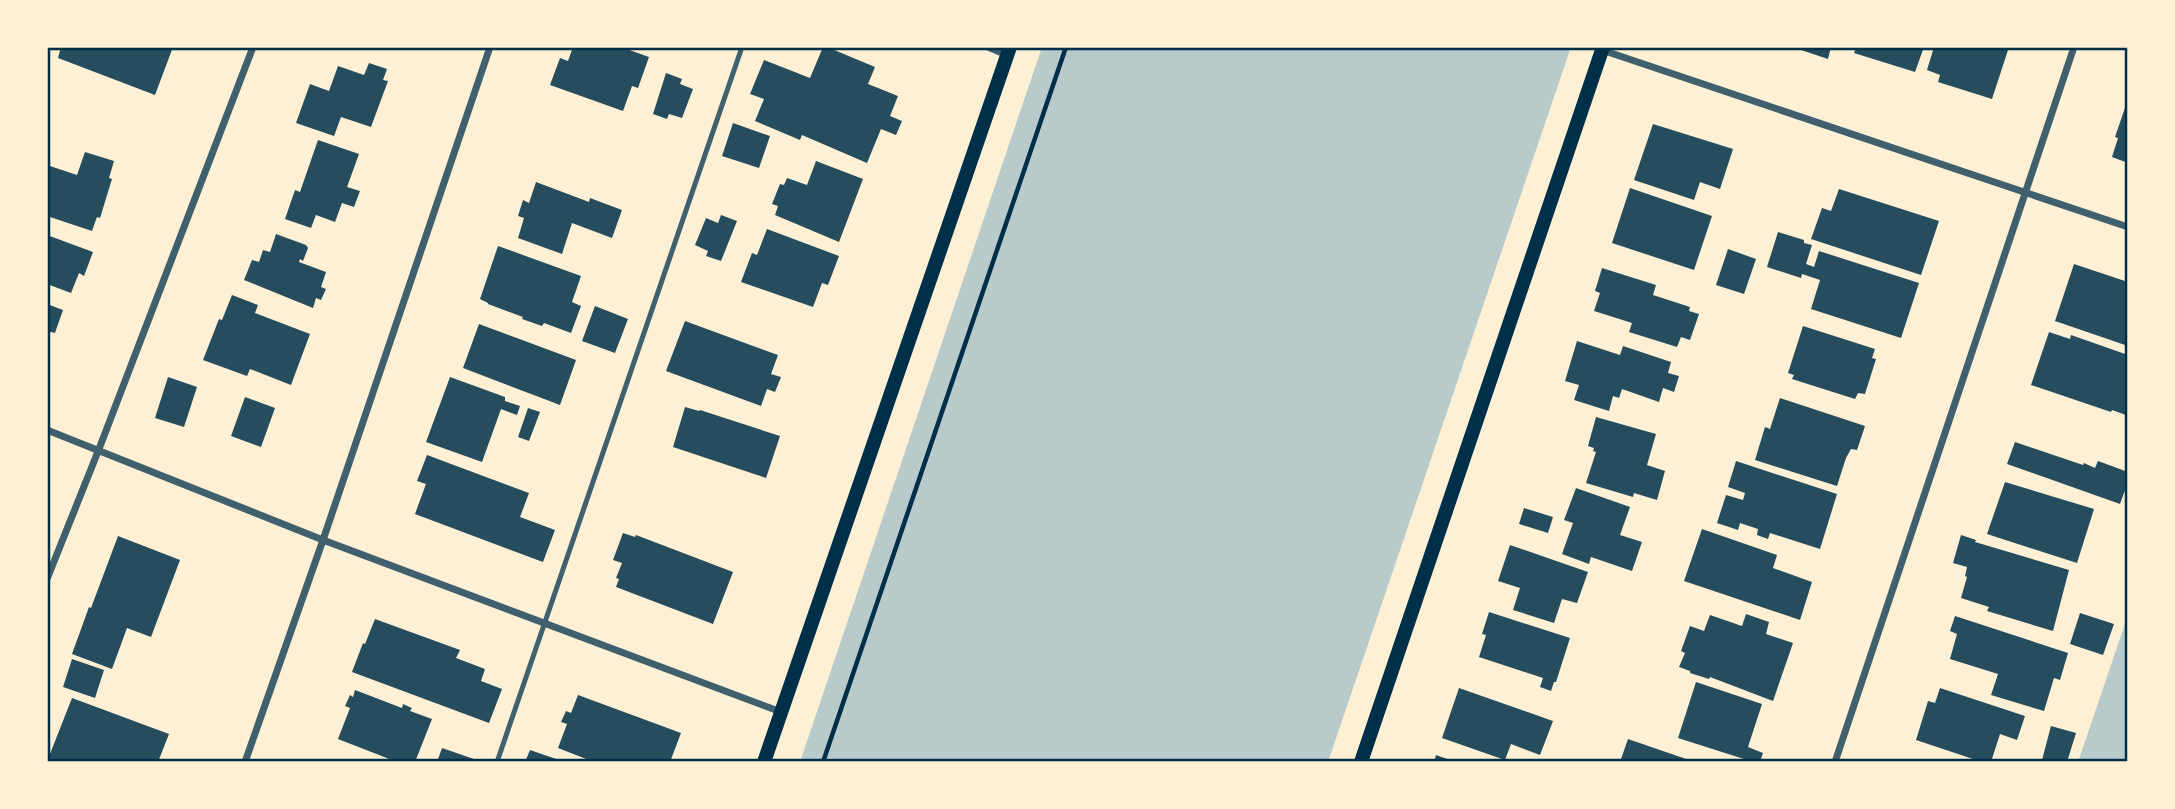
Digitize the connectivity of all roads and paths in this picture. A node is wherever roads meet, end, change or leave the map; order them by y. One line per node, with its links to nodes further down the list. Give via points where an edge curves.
1 (253, 47): 12 (street)
2 (490, 47): 13 (street)
3 (741, 47): 15 (lane)
4 (988, 47): 8 (street)
5 (1066, 47): 20 (path)
6 (2074, 47): 9 (street)
7 (1602, 48): 9 (street); 21 (main road)
8 (1009, 51): 16 (main road)
9 (2026, 194): 10 (street); 22 (street)
10 (2128, 227)
11 (47, 430): 12 (street)
12 (99, 449): 13 (street); 14 (street)
13 (323, 540): 15 (street); 17 (street)
14 (47, 579)
15 (544, 623): 16 (street); 18 (lane)
16 (781, 712): 19 (main road)
17 (245, 762)
18 (497, 762)
19 (764, 762)
20 (823, 762)
21 (1361, 762)
22 (1835, 762)

